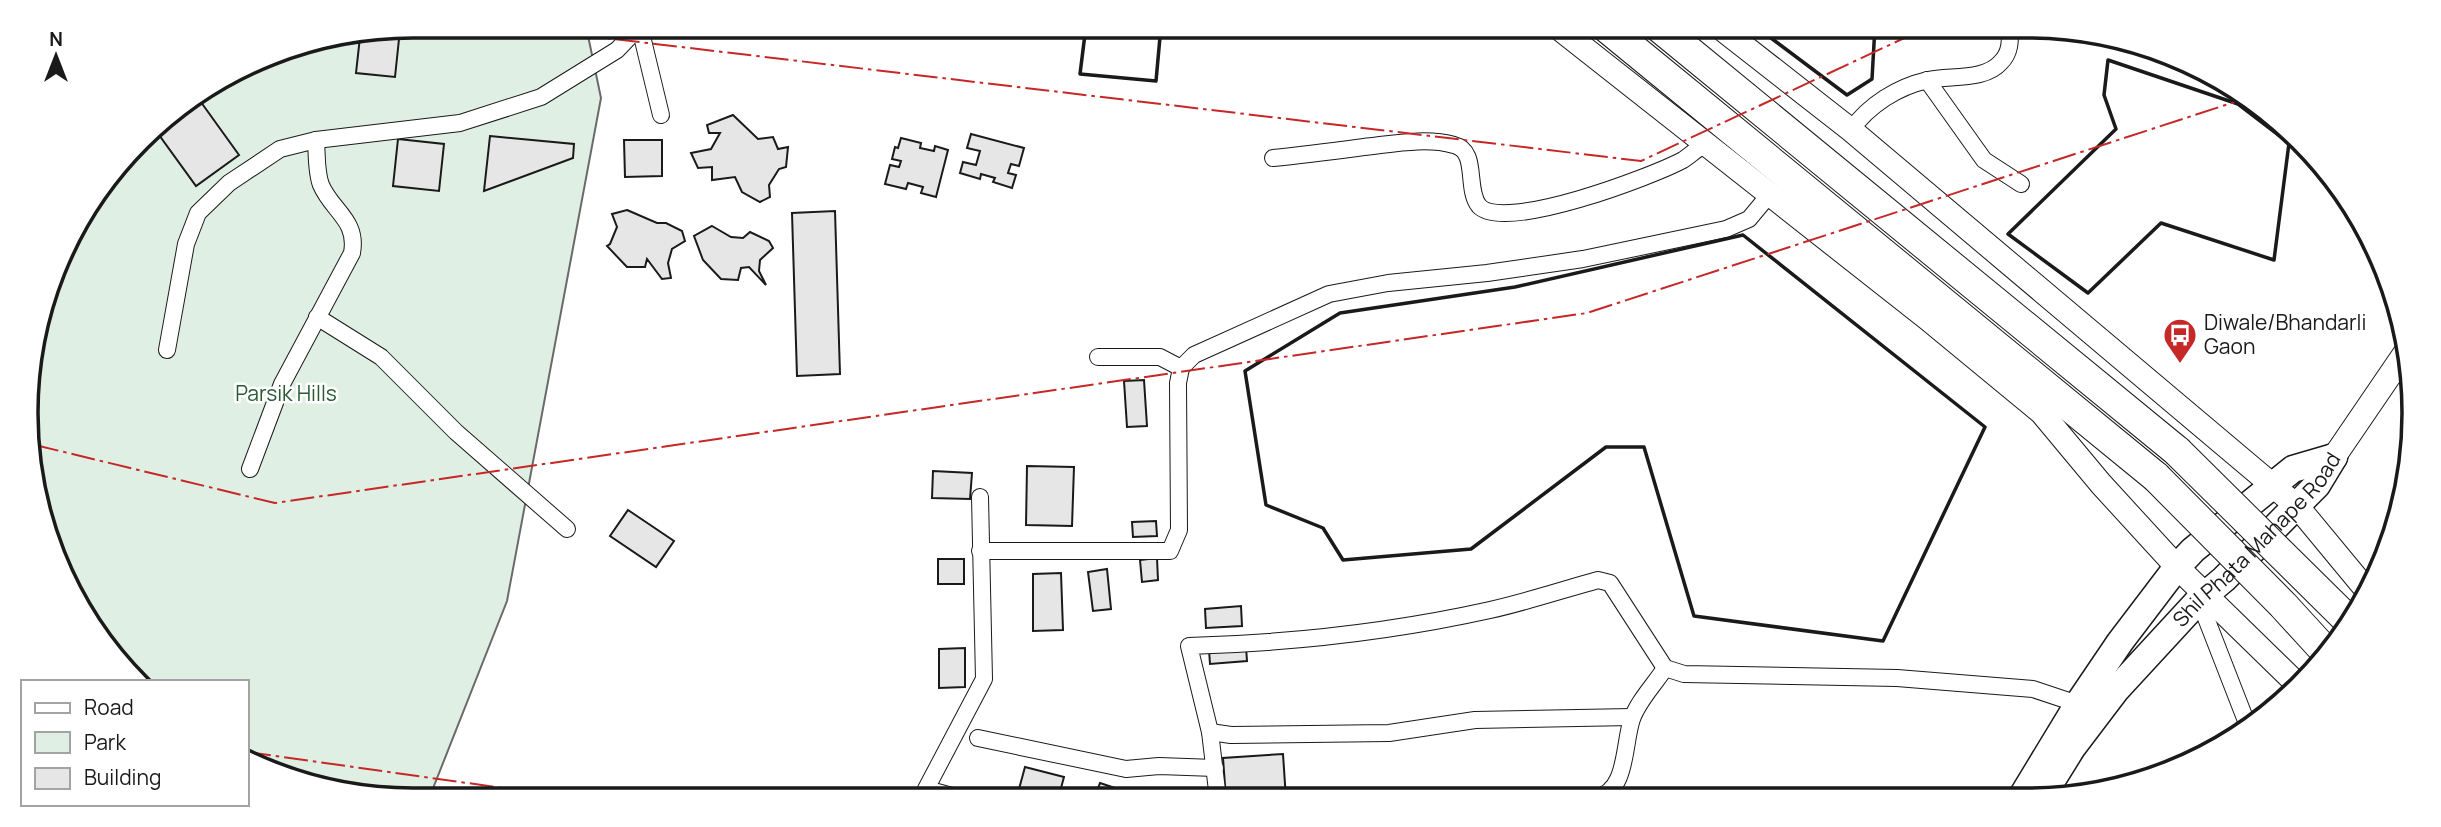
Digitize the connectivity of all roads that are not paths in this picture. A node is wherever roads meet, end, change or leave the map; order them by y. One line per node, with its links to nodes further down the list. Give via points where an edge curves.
1 (629, 38): 11 (street, via 541,97 460,123)
2 (643, 38): 9 (street)
3 (1571, 38): 12 (street)
4 (1620, 38): 32 (highway, bridge, via 2156,477)
5 (1673, 38): 31 (highway, bridge, via 2177,451)
6 (1733, 38): 10 (street)
7 (2010, 38): 8 (street, via 2009,50 2000,64 1982,73)
8 (1927, 80): 10 (street, via 1883,98); 14 (street, via 1984,160)
9 (661, 116)
10 (1851, 130): 23 (street)
11 (316, 140): 16 (street, via 319,180 355,238 352,253); 17 (street, via 280,149 229,183 198,213 186,244)
12 (1704, 144): 13 (street, via 1683,159 1608,191 1525,211 1492,213 1479,206 1467,155 1457,145 1401,143); 15 (street)
13 (1273, 158)
14 (2021, 184)
15 (1769, 195): 20 (street, via 1749,219 1726,229 1583,259 1329,294 1194,355); 28 (street, via 2041,412)
16 (317, 317): 22 (street, via 282,384); 26 (street, via 381,357 456,432)
17 (167, 350)
18 (1098, 357): 20 (street, via 1160,357)
19 (2398, 362): 21 (street)
20 (1181, 368): 27 (street, via 1179,530 1170,551)
21 (2334, 457): 23 (main road, Shil Phata Mahape Road, via 2293,469); 25 (main road, Shil Phata Mahape Road, via 2318,485)
22 (250, 469)
23 (2273, 485): 25 (street); 28 (main road, Shil Phata Mahape Road)
24 (979, 497): 27 (street)
25 (2297, 506): 29 (street); 30 (main road, Shil Phata Mahape Road)
26 (567, 529)
27 (980, 551): 41 (street, via 984,678)
28 (2177, 567): 30 (street); 35 (main road, Shil Phata Mahape Road)
29 (2361, 584)
30 (2203, 597): 34 (street); 37 (street); 45 (main road, Shil Phata Mahape Road, via 2116,690)
31 (2343, 615)
32 (2321, 647)
33 (1665, 668): 35 (street, via 1684,674 1874,677 2034,689); 36 (street); 38 (street, via 1610,583 1598,580 1490,610 1397,626 1298,641 1189,646)
34 (2292, 680)
35 (2078, 704): 44 (main road, Shil Phata Mahape Road)
36 (1632, 717): 38 (street, via 1475,720 1389,733); 43 (street)
37 (2245, 718)
38 (1210, 732): 40 (street)
39 (978, 738): 40 (street, via 1126,769)
40 (1215, 768): 42 (street)
41 (927, 788)
42 (1217, 788)
43 (1613, 788)
44 (2027, 788)
45 (2048, 788)

